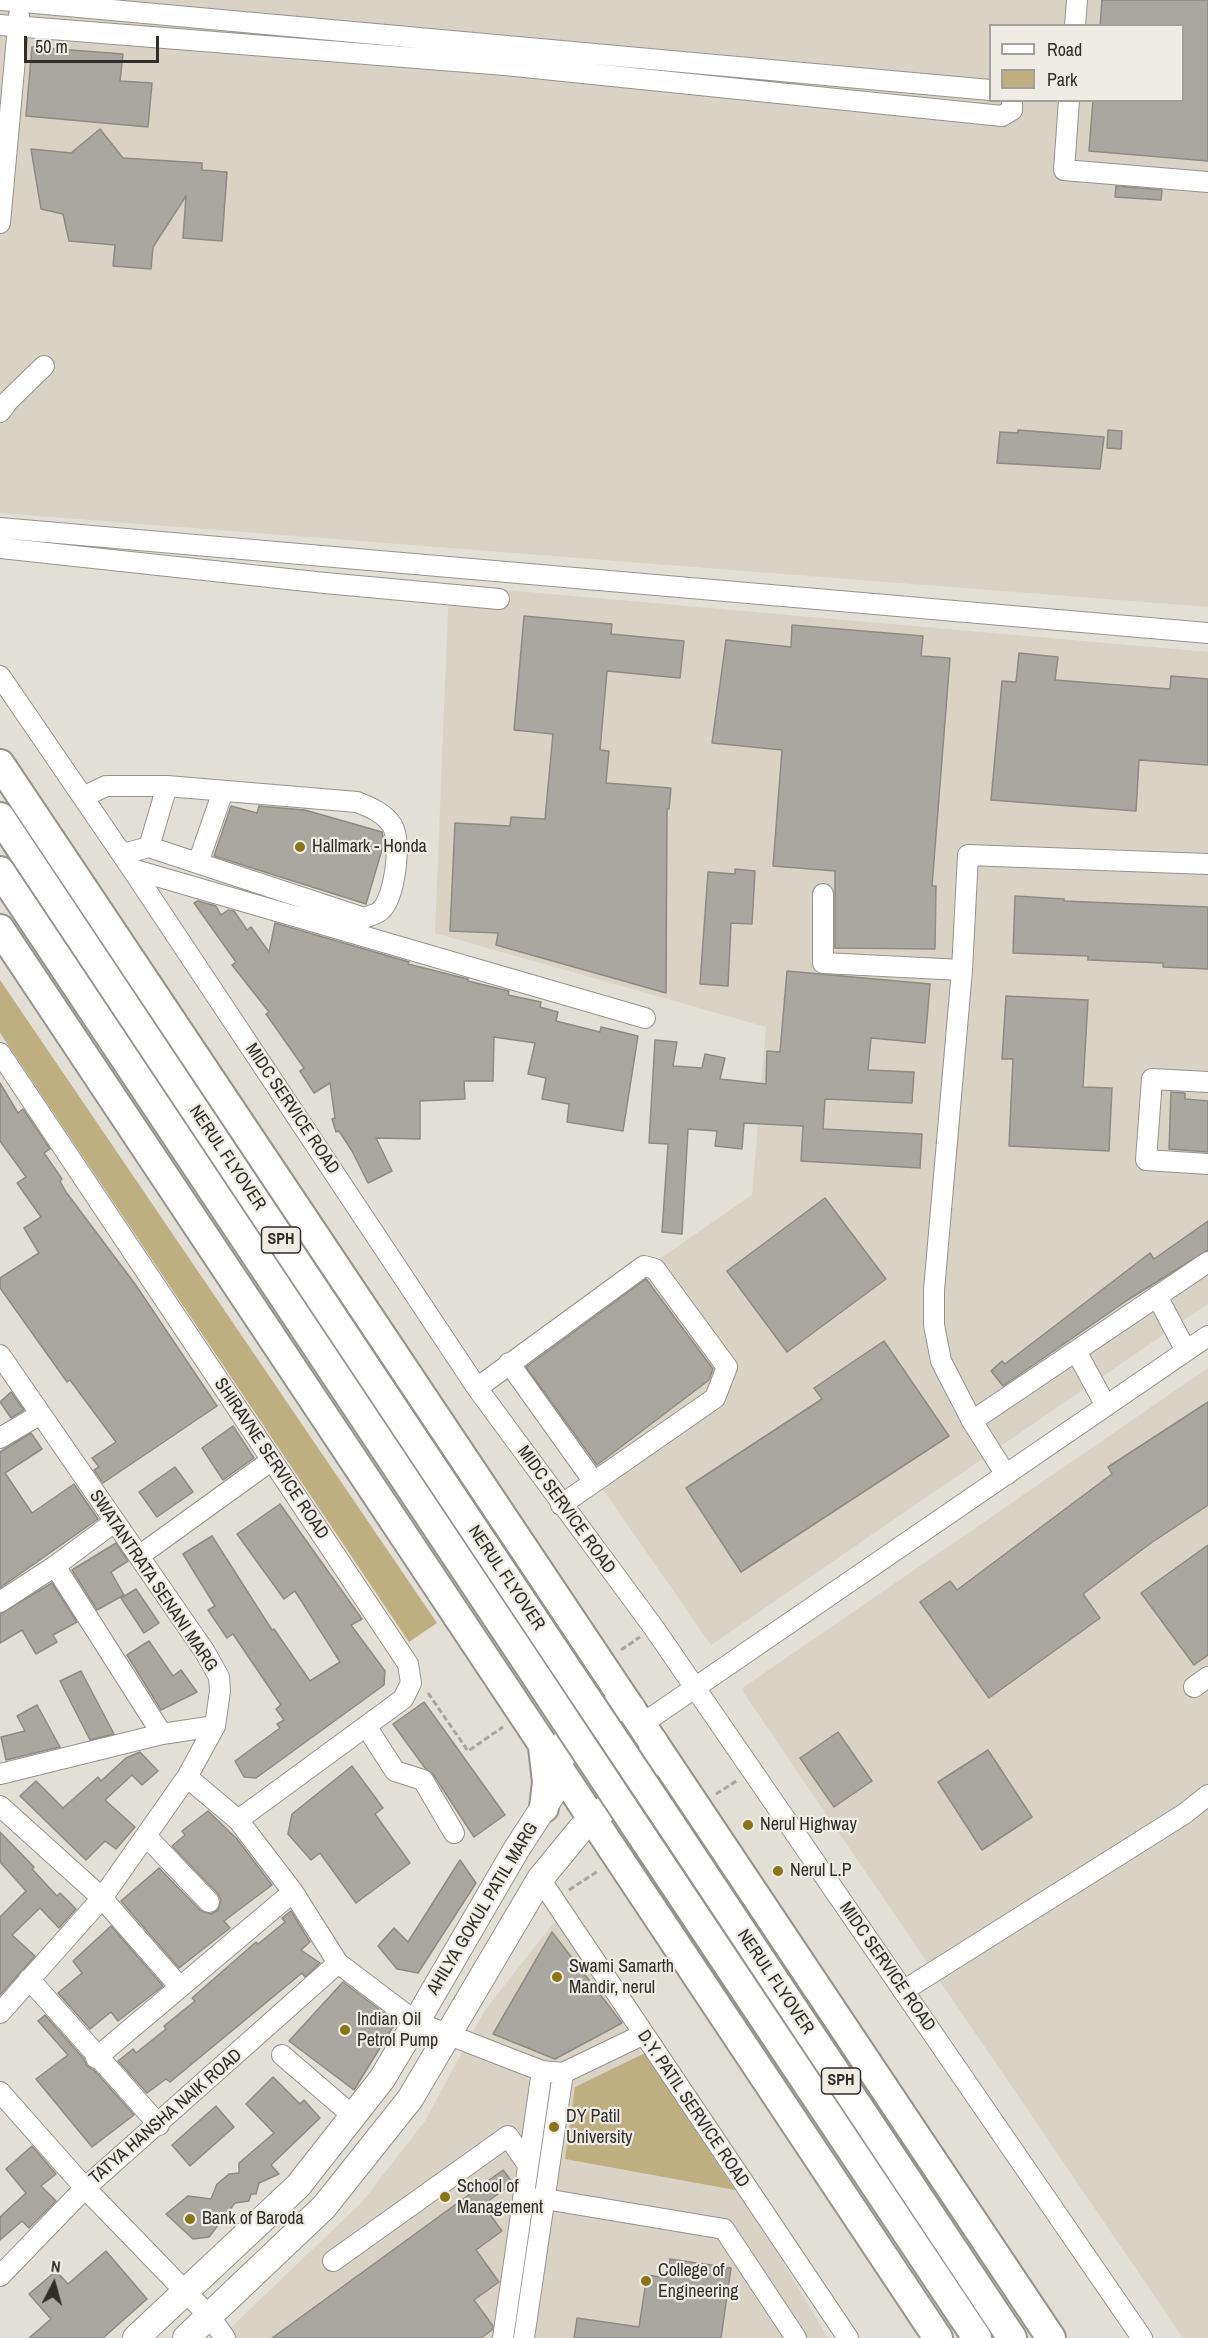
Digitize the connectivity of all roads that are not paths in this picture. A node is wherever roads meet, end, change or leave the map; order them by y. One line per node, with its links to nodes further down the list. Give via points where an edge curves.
1 (14, 0): 4 (street); 5 (street, via 213,21)
2 (1077, 0): 3 (street)
3 (1075, 24)
4 (9, 26): 7 (street); 14 (street)
5 (506, 44): 6 (street); 7 (street)
6 (694, 62): 8 (street); 9 (street)
7 (505, 65): 8 (street)
8 (693, 84): 13 (street)
9 (944, 86): 10 (street); 13 (street)
10 (989, 90)
11 (1012, 102): 13 (street, via 1012,110 1002,116)
12 (1069, 102): 15 (street, via 1064,170)
13 (943, 110)
14 (4, 131): 16 (street)
15 (1208, 182)
16 (0, 223)
17 (44, 366): 18 (street)
18 (0, 412)
19 (0, 528): 22 (street)
20 (0, 548): 21 (street)
21 (499, 598)
22 (1208, 633)
23 (0, 676): 27 (street, MIDC SERVICE ROAD)
24 (0, 764): 62 (highway)
25 (167, 786): 26 (street); 27 (street, via 106,786); 29 (street)
26 (223, 791): 31 (street); 31 (street, via 357,802 382,814 397,841 390,893 381,910 364,918)
27 (83, 797): 30 (street, MIDC SERVICE ROAD)
28 (0, 817): 115 (highway, NERUL FLYOVER / SPH, bridge)
29 (149, 847): 30 (street); 31 (street)
30 (128, 862): 37 (street); 48 (street, MIDC SERVICE ROAD)
31 (198, 863)
32 (1208, 864): 36 (street, via 968,855)
33 (0, 871): 114 (highway, NERUL FLYOVER / SPH, bridge)
34 (823, 894): 36 (street, via 823,963)
35 (0, 929): 66 (highway)
36 (962, 970): 51 (street, via 934,1325 941,1361)
37 (645, 1018)
38 (0, 1053): 53 (street, SHIRAVNE SERVICE ROAD)
39 (1208, 1082): 40 (street, via 1152,1079 1146,1160)
40 (1208, 1164)
41 (1208, 1262): 42 (street)
42 (1157, 1296): 44 (street); 45 (street)
43 (1208, 1336): 45 (street)
44 (1076, 1351): 49 (street); 51 (street)
45 (1186, 1351): 49 (street)
46 (0, 1355): 50 (street, SWATANTRATA SENANI MARG)
47 (508, 1363): 48 (street); 55 (street); 55 (street, via 644,1266 655,1269 727,1367 715,1398)
48 (477, 1388): 56 (street, MIDC SERVICE ROAD)
49 (1106, 1406): 54 (street)
50 (39, 1415): 52 (street); 57 (street, SWATANTRATA SENANI MARG)
51 (972, 1421): 54 (street)
52 (0, 1438)
53 (272, 1460): 58 (street); 64 (street, SHIRAVNE SERVICE ROAD, via 408,1664 411,1683 403,1700)
54 (1006, 1475): 61 (street)
55 (594, 1482): 56 (street)
56 (561, 1505): 61 (street, MIDC SERVICE ROAD)
57 (113, 1523): 58 (street, SWATANTRATA SENANI MARG); 59 (street)
58 (139, 1557): 63 (street, SWATANTRATA SENANI MARG, via 219,1677)
59 (55, 1566): 60 (street); 65 (street)
60 (0, 1602)
61 (695, 1688): 62 (street); 86 (street, MIDC SERVICE ROAD)
62 (643, 1724): 67 (main road, AHILYA GOKUL PATIL MARG, via 601,1710 581,1721 562,1747); 73 (main road, AHILYA GOKUL PATIL MARG, via 645,1772 621,1795); 116 (highway)
63 (215, 1726): 65 (street); 69 (street, SWATANTRATA SENANI MARG)
64 (366, 1726): 74 (street); 75 (street, via 395,1772 423,1780)
65 (162, 1734): 68 (street)
66 (542, 1744): 67 (highway); 72 (highway, via 547,1782)
67 (559, 1768): 72 (main road, AHILYA GOKUL PATIL MARG); 73 (highway)
68 (0, 1774)
69 (187, 1777): 74 (street); 76 (street, SWATANTRATA SENANI MARG)
70 (1208, 1795): 86 (street, via 1184,1814)
71 (0, 1806): 81 (street)
72 (544, 1808): 88 (main road, AHILYA GOKUL PATIL MARG)
73 (586, 1810): 77 (main road, AHILYA GOKUL PATIL MARG); 78 (highway)
74 (238, 1820): 80 (street)
75 (454, 1833)
76 (146, 1836): 81 (street, SWATANTRATA SENANI MARG); 82 (street)
77 (568, 1842): 78 (main road, via 594,1843); 79 (main road, AHILYA GOKUL PATIL MARG)
78 (611, 1862): 113 (highway)
79 (540, 1879): 89 (main road, AHILYA GOKUL PATIL MARG); 90 (street, D.Y. PATIL SERVICE ROAD)
80 (293, 1892): 83 (street); 85 (street)
81 (102, 1899): 84 (street, SWATANTRATA SENANI MARG); 85 (street)
82 (209, 1902)
83 (338, 1963): 88 (street); 97 (street, TATYA HANSHA NAIK ROAD)
84 (29, 1979): 87 (street, SWATANTRATA SENANI MARG); 92 (street)
85 (179, 1986): 92 (street)
86 (903, 1991): 117 (street, MIDC SERVICE ROAD)
87 (0, 2013)
88 (416, 2022): 89 (street); 96 (main road, AHILYA GOKUL PATIL MARG, via 382,2079)
89 (447, 2034): 93 (street); 105 (main road, AHILYA GOKUL PATIL MARG, via 410,2099 324,2207)
90 (642, 2035): 94 (street); 112 (street, D.Y. PATIL SERVICE ROAD)
91 (282, 2055): 96 (street)
92 (96, 2058): 97 (street)
93 (542, 2070): 94 (street); 98 (street)
94 (563, 2073): 101 (street)
95 (0, 2092): 99 (street)
96 (353, 2116): 104 (main road, AHILYA GOKUL PATIL MARG, via 298,2186)
97 (159, 2125): 99 (street, TATYA HANSHA NAIK ROAD)
98 (528, 2165): 100 (street); 102 (street, via 508,2136)
99 (85, 2188): 103 (street, TATYA HANSHA NAIK ROAD); 104 (street)
100 (524, 2198): 101 (street); 109 (street)
101 (544, 2199): 110 (street); 111 (street, via 724,2229)
102 (333, 2261)
103 (0, 2276)
104 (185, 2294): 105 (street); 106 (main road, AHILYA GOKUL PATIL MARG)
105 (210, 2317): 107 (main road, AHILYA GOKUL PATIL MARG); 108 (street)
106 (136, 2338)
107 (186, 2338)
108 (225, 2338)
109 (503, 2338)
110 (524, 2338)
111 (796, 2338)
112 (848, 2338)
113 (938, 2338)
114 (977, 2338)
115 (1012, 2338)
116 (1051, 2338)
117 (1142, 2338)

